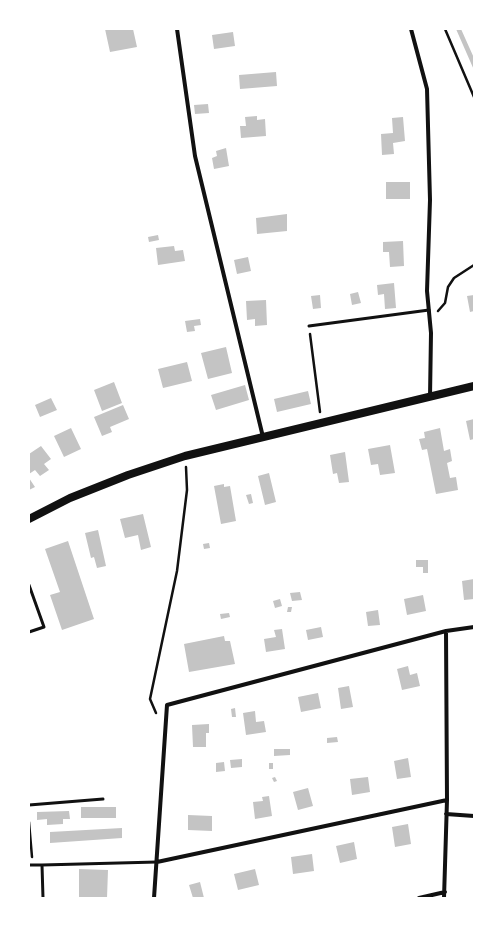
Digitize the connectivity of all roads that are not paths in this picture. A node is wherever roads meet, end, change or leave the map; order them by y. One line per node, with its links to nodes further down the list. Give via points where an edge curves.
1 (176, 29): 7 (street, via 194,156)
2 (410, 29): 3 (street, via 427,89)
3 (429, 310): 4 (lane); 6 (street)
4 (309, 326)
5 (474, 386): 6 (main road)
6 (430, 397): 7 (main road)
7 (263, 437): 8 (main road, via 185,456 128,475 70,498)
8 (29, 519)
9 (29, 585): 11 (lane, via 44,627)
10 (474, 627): 12 (street)
11 (29, 632)
12 (446, 632): 14 (street); 18 (street, via 167,705)
13 (103, 799): 15 (lane)
14 (447, 800): 16 (street); 18 (street)
15 (29, 805)
16 (446, 814): 17 (street); 21 (street)
17 (474, 816)
18 (157, 862): 20 (lane); 23 (street)
19 (31, 865): 20 (lane)
20 (42, 865): 22 (lane)
21 (445, 892): 24 (street); 25 (street)
22 (43, 898)
23 (154, 898)
24 (419, 898)
25 (444, 898)

